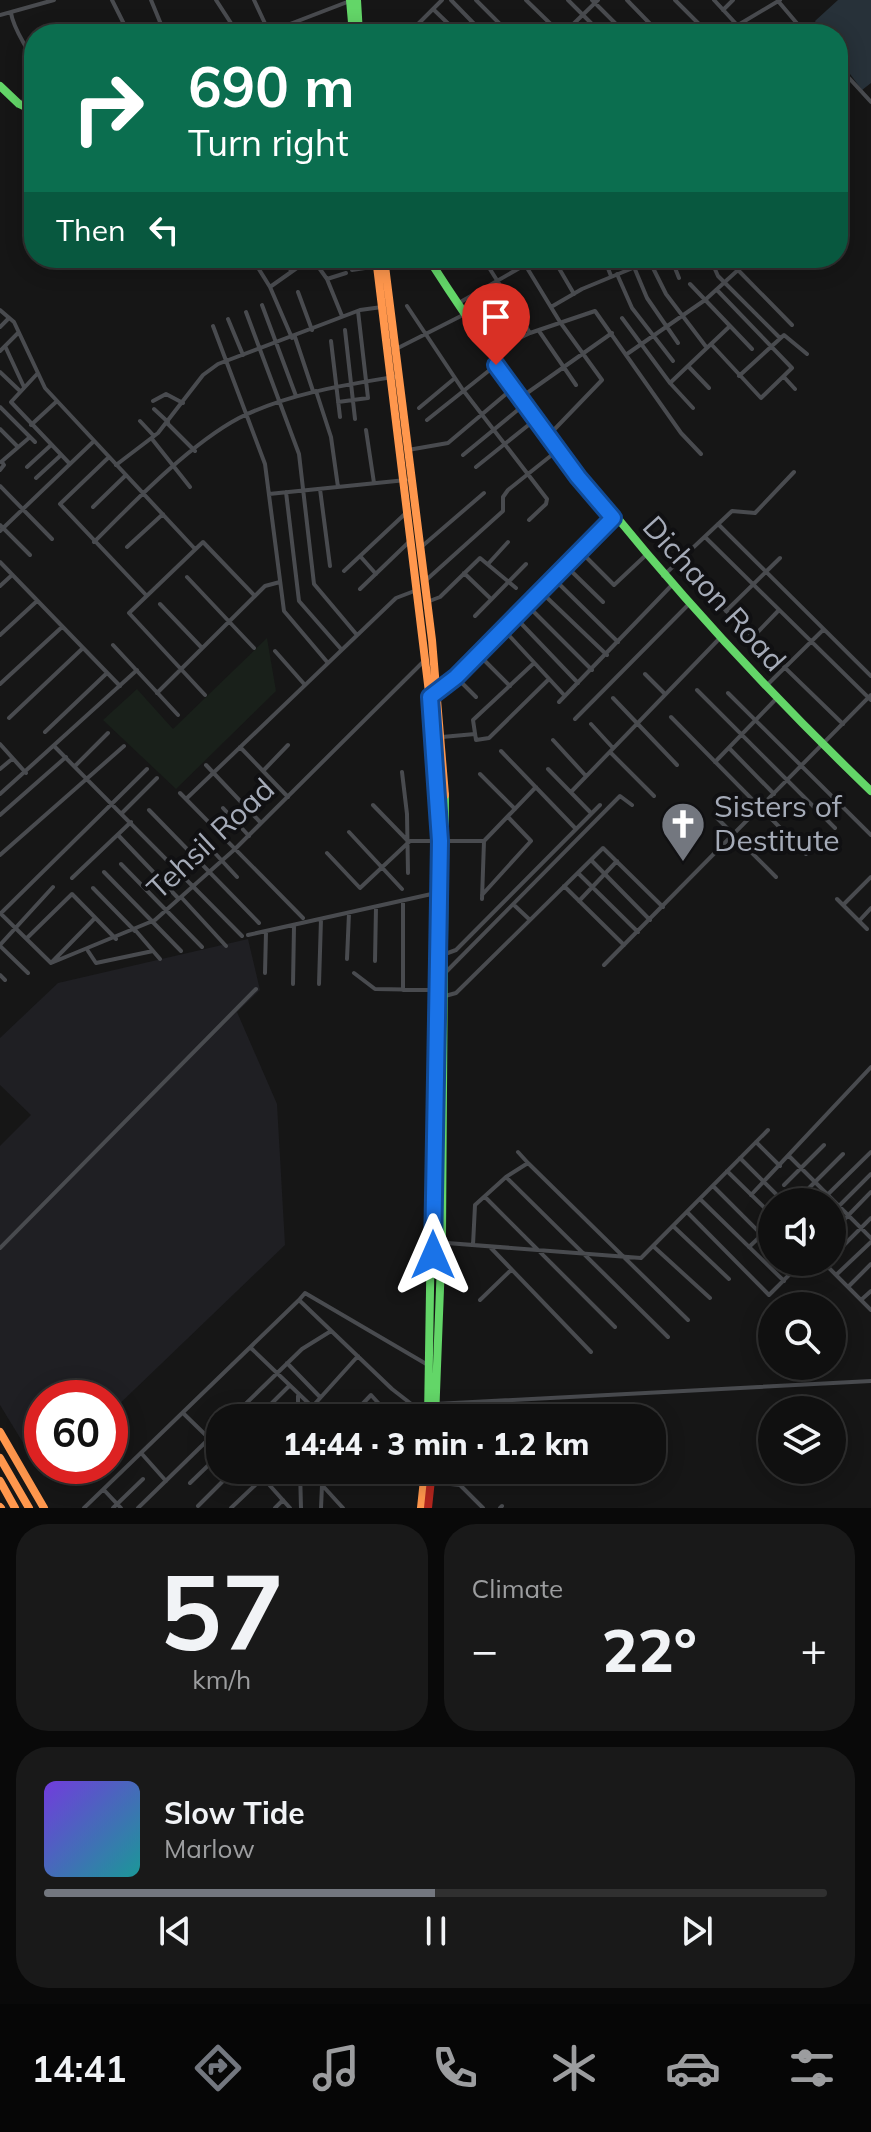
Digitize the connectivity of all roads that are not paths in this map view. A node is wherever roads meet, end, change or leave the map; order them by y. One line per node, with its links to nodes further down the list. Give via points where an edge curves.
1 (54, 0): 21 (street)
2 (112, 0): 25 (street)
3 (151, 0): 26 (street)
4 (216, 0): 27 (street)
5 (254, 0): 28 (street)
6 (357, 0): 31 (main road)
7 (442, 0): 19 (street)
8 (451, 0): 35 (street)
9 (476, 0): 36 (street)
10 (526, 0): 37 (street)
11 (568, 0): 23 (street)
12 (627, 0): 41 (street)
13 (675, 0): 42 (street)
14 (714, 0): 20 (street)
15 (733, 0): 20 (street)
16 (779, 0): 44 (street); 45 (street)
17 (347, 1): 29 (street); 30 (main road)
18 (595, 1): 23 (street); 40 (street)
19 (433, 9): 24 (street); 34 (street)
20 (723, 10): 43 (street)
21 (11, 13): 22 (street); 46 (street)
22 (0, 15)
23 (583, 15): 38 (street); 39 (street)
24 (421, 21): 32 (street); 33 (street)
25 (124, 24)
26 (161, 24)
27 (232, 24)
28 (263, 24)
29 (289, 24)
30 (351, 24)
31 (358, 24)
32 (418, 24)
33 (424, 24)
34 (449, 24)
35 (474, 24)
36 (500, 24)
37 (551, 24)
38 (573, 24)
39 (592, 24)
40 (617, 24)
41 (650, 24)
42 (699, 24)
43 (736, 24)
44 (741, 24)
45 (798, 24)
46 (24, 40)
47 (848, 77): 50 (street)
48 (0, 86): 51 (main road)
49 (24, 101): 51 (street)
50 (871, 102)
51 (19, 104): 52 (main road)
52 (24, 106)
53 (258, 268): 79 (street)
54 (289, 268): 71 (street)
55 (296, 268): 71 (street)
56 (319, 268): 75 (street)
57 (358, 268): 70 (street)
58 (379, 268): 87 (main road)
59 (380, 268): 121 (main road)
60 (434, 268): 84 (main road, Dichaon Road)
61 (489, 268): 76 (street)
62 (522, 268): 76 (street)
63 (526, 268): 88 (street)
64 (559, 268): 82 (street)
65 (610, 268): 73 (street)
66 (632, 268): 73 (street); 103 (street)
67 (653, 268): 94 (street)
68 (675, 268): 74 (street)
69 (714, 268): 77 (street)
70 (352, 270)
71 (292, 271): 79 (street)
72 (346, 273): 75 (street)
73 (614, 275): 82 (street); 111 (street)
74 (679, 278)
75 (327, 279): 93 (street)
76 (498, 282): 84 (street); 108 (street)
77 (725, 282): 80 (street); 99 (street, via 738,270); 113 (street)
78 (690, 284): 83 (street)
79 (270, 287): 112 (street)
80 (717, 290): 83 (street); 120 (street)
81 (298, 292): 104 (street)
82 (574, 294): 88 (street)
83 (705, 300): 94 (street); 101 (street)
84 (457, 304): 92 (main road, Dichaon Road)
85 (262, 305): 115 (street)
86 (407, 306): 110 (street)
87 (382, 307): 90 (street); 138 (main road)
88 (551, 307): 98 (street)
89 (0, 310): 95 (street)
90 (358, 311): 93 (street); 141 (street)
91 (246, 312): 123 (street)
92 (463, 315): 110 (street); 125 (main road, Dichaon Road)
93 (342, 316): 104 (street)
94 (682, 316): 103 (street); 119 (street)
95 (9, 318): 102 (street); 107 (street)
96 (622, 318): 117 (street)
97 (228, 319): 129 (street)
98 (560, 322): 106 (street); 109 (street, via 595,311); 126 (street)
99 (792, 325)
100 (213, 326): 130 (street)
101 (730, 326): 119 (street); 122 (street)
102 (0, 327)
103 (666, 327): 111 (street); 116 (street)
104 (312, 330): 112 (street)
105 (345, 330): 143 (street)
106 (538, 330): 108 (street); 134 (street)
107 (18, 333): 118 (street); 136 (street)
108 (530, 333): 125 (street)
109 (612, 333): 126 (street); 127 (street)
110 (428, 336): 121 (street); 140 (street)
111 (653, 336): 117 (street); 131 (street)
112 (293, 337): 115 (street); 151 (street)
113 (780, 338): 120 (street); 128 (street, via 787,335)
114 (331, 341): 145 (street)
115 (277, 343): 123 (street); 152 (street)
116 (678, 343)
117 (641, 344): 127 (street); 142 (street)
118 (5, 346): 124 (street); 148 (street)
119 (709, 346): 133 (street); 137 (street)
120 (771, 346): 137 (street); 139 (street, via 792,367)
121 (396, 349): 138 (main road)
122 (752, 349)
123 (259, 350): 129 (street); 157 (street)
124 (0, 351)
125 (488, 353): 132 (main road, Dichaon Road)
126 (582, 354): 134 (street); 176 (street, via 602,383)
127 (627, 354): 187 (street)
128 (807, 354)
129 (243, 355): 130 (street)
130 (227, 361): 159 (street, via 203,375); 165 (street)
131 (673, 361)
132 (496, 365): 146 (main road, Dichaon Road); 150 (street)
133 (688, 366): 142 (street); 147 (street)
134 (564, 367): 144 (street); 156 (street)
135 (0, 372): 148 (street)
136 (37, 374): 148 (street); 154 (street)
137 (739, 376): 139 (street, via 761,398)
138 (395, 377): 141 (street); 184 (main road); 202 (main road)
139 (784, 377): 149 (street)
140 (455, 378): 150 (street); 161 (street)
141 (366, 382): 143 (street); 153 (street, via 368,398)
142 (670, 383): 162 (street)
143 (352, 385): 145 (street); 153 (street)
144 (576, 385)
145 (337, 387): 151 (street); 158 (street)
146 (513, 388): 156 (main road, Dichaon Road); 164 (street)
147 (709, 388)
148 (22, 389): 172 (street, via 11,402)
149 (795, 389)
150 (463, 390): 164 (street); 169 (street)
151 (314, 391): 152 (street); 206 (street, via 331,437)
152 (296, 396): 157 (street)
153 (353, 400): 158 (street); 167 (street)
154 (56, 401): 172 (street); 179 (street)
155 (153, 401): 159 (street, via 166,394)
156 (523, 401): 168 (main road, Dichaon Road); 174 (street)
157 (280, 402): 165 (street); 208 (street, via 299,454)
158 (338, 402): 166 (street)
159 (183, 403): 171 (street)
160 (0, 407): 177 (street)
161 (419, 408)
162 (693, 408)
163 (154, 409): 171 (street)
164 (483, 414): 174 (street); 184 (street, via 448,443)
165 (248, 415): 186 (street); 212 (street)
166 (340, 417)
167 (355, 419)
168 (536, 419): 176 (main road, Dichaon Road); 181 (street)
169 (427, 420)
170 (140, 421): 178 (street)
171 (168, 422): 178 (street); 186 (street)
172 (31, 425): 182 (street)
173 (0, 429): 183 (street)
174 (495, 429): 181 (street); 189 (street)
175 (366, 430): 203 (street)
176 (548, 436): 185 (main road, Dichaon Road)
177 (30, 437): 180 (street); 183 (street)
178 (153, 438): 193 (street); 195 (street)
179 (94, 441): 190 (street); 192 (street)
180 (35, 442)
181 (506, 444): 196 (street); 199 (street)
182 (51, 445): 188 (street); 194 (street)
183 (18, 447): 191 (street)
184 (408, 450): 202 (main road)
185 (558, 450): 199 (street); 217 (main road, Dichaon Road)
186 (195, 451): 195 (street)
187 (701, 454)
188 (61, 455): 192 (street); 201 (street)
189 (463, 455)
190 (109, 457): 193 (street); 224 (street, via 60,504)
191 (1, 461): 197 (street)
192 (70, 464): 214 (street)
193 (116, 465): 200 (street)
194 (27, 467)
195 (174, 467): 205 (street); 210 (street)
196 (476, 467)
197 (0, 470)
198 (794, 472): 219 (street, via 755,513 736,509)
199 (528, 473): 218 (street, via 548,502); 252 (street, via 504,494 503,511)
200 (126, 475): 210 (street); 213 (street)
201 (36, 478)
202 (408, 479): 203 (street); 215 (main road); 227 (main road)
203 (374, 483): 206 (street)
204 (0, 486): 214 (street)
205 (190, 487)
206 (338, 487): 207 (street)
207 (320, 489): 208 (street); 237 (street)
208 (303, 490): 209 (street); 275 (street, via 314,584)
209 (286, 492): 212 (street); 284 (street, via 299,601)
210 (143, 493): 216 (street); 224 (street)
211 (484, 493): 227 (street)
212 (269, 494): 247 (street)
213 (93, 507)
214 (22, 509): 220 (street); 222 (street)
215 (408, 512): 223 (main road); 232 (street)
216 (163, 514): 226 (street); 228 (street)
217 (613, 518): 229 (street); 231 (main road, Dichaon Road)
218 (529, 520)
219 (718, 524): 221 (street); 240 (street)
220 (1, 528): 230 (street)
221 (705, 537): 244 (street); 249 (street)
222 (52, 539)
223 (411, 540): 242 (street); 252 (main road)
224 (94, 542): 256 (street)
225 (508, 542): 235 (street)
226 (127, 547)
227 (420, 548): 252 (main road)
228 (195, 549): 256 (street); 257 (street, via 206,543)
229 (580, 551): 231 (street, via 614,585); 238 (street)
230 (30, 555)
231 (646, 555): 244 (main road, Dichaon Road)
232 (360, 556): 239 (street); 242 (street)
233 (780, 558): 240 (street)
234 (0, 562): 243 (street)
235 (488, 564): 241 (street, via 480,558); 248 (street)
236 (526, 564): 248 (street)
237 (330, 566)
238 (566, 566): 246 (street); 262 (street)
239 (344, 571)
240 (766, 571): 249 (street); 273 (street)
241 (464, 573): 258 (street); 261 (street, via 440,597)
242 (376, 574): 254 (street)
243 (12, 575): 250 (street); 259 (street)
244 (663, 576): 251 (main road, Dichaon Road)
245 (187, 577): 270 (street)
246 (553, 578): 255 (street); 278 (street)
247 (280, 582): 257 (street); 289 (street, via 284,611)
248 (509, 582): 253 (street); 258 (street)
249 (753, 584): 266 (street); 267 (street)
250 (0, 586)
251 (671, 586): 265 (main road, Dichaon Road); 278 (street)
252 (423, 587): 261 (main road); 275 (street, via 396,598); 288 (main road)
253 (516, 588)
254 (360, 589)
255 (540, 591): 264 (street); 287 (street)
256 (146, 596): 293 (street, via 128,616)
257 (255, 596): 270 (street)
258 (491, 599): 268 (street)
259 (37, 601): 271 (street); 274 (street)
260 (716, 601): 267 (street)
261 (427, 602): 309 (main road)
262 (603, 602)
263 (160, 604): 282 (street)
264 (527, 605): 269 (street); 294 (street)
265 (688, 605): 277 (main road, Dichaon Road); 321 (street)
266 (779, 610): 276 (street); 279 (street)
267 (726, 611): 276 (street)
268 (475, 616)
269 (515, 617): 272 (street); 300 (street)
270 (229, 621): 282 (street); 283 (street)
271 (62, 627): 281 (street); 301 (street)
272 (503, 629): 286 (street); 290 (street)
273 (824, 629): 279 (street); 297 (street)
274 (0, 635)
275 (357, 635): 284 (street)
276 (753, 637): 291 (street)
277 (719, 639): 305 (main road, Dichaon Road); 310 (street)
278 (618, 642): 287 (street)
279 (811, 642): 291 (street); 315 (street)
280 (113, 645): 292 (street)
281 (83, 648): 295 (street); 320 (street)
282 (202, 648): 293 (street)
283 (254, 648)
284 (341, 650): 289 (street)
285 (275, 651): 302 (street)
286 (478, 654): 298 (street); 304 (street)
287 (607, 655): 294 (street)
288 (427, 659): 309 (main road); 367 (street, Tehsil Road)
289 (328, 663): 302 (street)
290 (534, 663): 299 (street); 304 (street)
291 (785, 668): 305 (street); 325 (street)
292 (137, 670): 303 (street); 307 (street)
293 (180, 670): 307 (street); 311 (street)
294 (592, 670): 300 (street)
295 (107, 673): 303 (street); 326 (street)
296 (645, 674): 310 (street)
297 (871, 676)
298 (456, 677): 309 (street); 313 (street)
299 (549, 679): 312 (street); 328 (street, via 489,738 476,740)
300 (578, 683): 312 (street)
301 (0, 684)
302 (305, 685): 337 (street)
303 (120, 686): 336 (street)
304 (510, 686): 328 (street, via 473,720)
305 (765, 687): 316 (main road, Dichaon Road)
306 (697, 690): 329 (street)
307 (157, 693): 318 (street)
308 (728, 693): 322 (street)
309 (434, 694): 330 (main road)
310 (665, 694): 323 (street)
311 (205, 695)
312 (565, 696): 317 (street)
313 (476, 697)
314 (613, 698): 323 (street)
315 (870, 698): 325 (street)
316 (776, 699): 322 (street); 334 (main road, Dichaon Road)
317 (559, 702)
318 (178, 715)
319 (671, 717): 343 (street)
320 (9, 718)
321 (575, 719)
322 (755, 721): 329 (street); 347 (street)
323 (637, 723): 339 (street); 345 (street)
324 (591, 724): 339 (street)
325 (843, 724): 334 (street)
326 (45, 732)
327 (108, 733): 346 (street)
328 (475, 734): 330 (street)
329 (740, 736): 338 (street); 359 (street)
330 (438, 738): 392 (main road)
331 (553, 740): 356 (street)
332 (0, 744): 342 (street)
333 (288, 745): 351 (street)
334 (822, 745): 347 (street); 361 (main road, Dichaon Road)
335 (124, 746): 358 (street)
336 (55, 747): 341 (street); 353 (street)
337 (240, 747): 351 (street); 354 (street)
338 (729, 748): 343 (street); 365 (street)
339 (611, 750): 356 (street); 366 (street)
340 (501, 751): 360 (street)
341 (66, 757): 346 (street); 379 (street)
342 (12, 759): 348 (street); 353 (street)
343 (715, 762): 374 (street)
344 (206, 765): 354 (street)
345 (677, 765)
346 (75, 766): 358 (street)
347 (800, 767): 359 (street); 389 (street)
348 (0, 769)
349 (147, 769): 369 (street)
350 (548, 769): 362 (street)
351 (263, 771): 367 (street)
352 (402, 772): 394 (street)
353 (26, 773): 364 (street)
354 (214, 773): 368 (street); 383 (street)
355 (480, 774): 375 (street)
356 (586, 776): 362 (street)
357 (157, 778): 377 (street)
358 (88, 780): 369 (street); 398 (street)
359 (787, 781): 365 (street); 384 (street)
360 (536, 787): 375 (street); 385 (street)
361 (871, 791)
362 (571, 792): 378 (street)
363 (180, 793): 368 (street)
364 (0, 794)
365 (774, 794): 374 (street)
366 (654, 796)
367 (288, 797): 383 (street, Tehsil Road)
368 (186, 799): 395 (street)
369 (111, 802): 377 (street); 430 (street)
370 (373, 805): 394 (street)
371 (600, 805): 378 (street)
372 (632, 805): 424 (street, via 620,796)
373 (223, 808): 390 (street)
374 (761, 808): 388 (street); 397 (street)
375 (515, 809): 381 (street)
376 (149, 810): 404 (street)
377 (122, 813): 382 (street)
378 (591, 814): 385 (street)
379 (0, 815)
380 (715, 816): 388 (street)
381 (508, 817): 393 (street); 393 (street, via 531,841 482,897)
382 (131, 822): 387 (street); 415 (street)
383 (261, 823): 390 (street, Tehsil Road)
384 (835, 828)
385 (576, 829): 455 (street, via 456,950)
386 (349, 832): 403 (street)
387 (118, 835): 412 (street); 420 (street)
388 (733, 835): 410 (street); 427 (street)
389 (871, 835)
390 (249, 836): 395 (street, Tehsil Road)
391 (200, 837): 399 (street)
392 (442, 841): 393 (street); 394 (street); 419 (main road); 455 (main road)
393 (484, 841)
394 (408, 842): 403 (street); 406 (street)
395 (235, 849): 399 (street, Tehsil Road); 433 (street)
396 (327, 853): 403 (street, via 358,888)
397 (806, 854)
398 (0, 855)
399 (220, 859): 404 (street, Tehsil Road); 409 (street)
400 (591, 860): 401 (street, via 604,848); 407 (street); 408 (street)
401 (617, 861): 408 (street); 427 (street)
402 (121, 864): 429 (street)
403 (382, 867): 418 (street)
404 (208, 871): 415 (street, Tehsil Road); 439 (street)
405 (104, 872): 438 (street)
406 (408, 873)
407 (578, 873): 413 (street); 416 (street)
408 (604, 874): 416 (street); 436 (street)
409 (237, 877)
410 (776, 877)
411 (871, 877): 425 (street)
412 (72, 878)
413 (564, 886): 423 (street); 435 (street)
414 (53, 887): 441 (street)
415 (193, 887): 420 (street, Tehsil Road); 444 (street, via 245,936)
416 (592, 887): 423 (street); 445 (street)
417 (93, 888): 443 (street)
418 (402, 889)
419 (438, 893): 422 (street); 461 (main road)
420 (180, 898): 429 (street, Tehsil Road); 450 (street)
421 (837, 899): 425 (street)
422 (403, 901): 426 (street); 470 (street)
423 (579, 901): 449 (street)
424 (514, 905): 435 (street); 461 (street)
425 (843, 905): 437 (street)
426 (376, 907): 431 (street); 458 (street)
427 (663, 907): 436 (street)
428 (871, 908): 437 (street)
429 (167, 910): 438 (street, Tehsil Road); 451 (street)
430 (0, 913): 441 (street)
431 (349, 913): 434 (street); 457 (street)
432 (95, 918): 446 (street, via 72,894); 447 (street); 459 (street)
433 (303, 918)
434 (321, 919): 440 (street); 468 (street)
435 (530, 920): 471 (street, via 456,993)
436 (650, 920): 445 (street)
437 (859, 921): 442 (street)
438 (153, 922): 443 (street, Tehsil Road); 454 (street)
439 (259, 923)
440 (294, 926): 444 (street); 467 (street)
441 (16, 927): 446 (street); 448 (street)
442 (867, 929)
443 (135, 931): 447 (street, Tehsil Road); 453 (street)
444 (266, 932): 463 (street)
445 (638, 932): 449 (street)
446 (27, 939): 459 (street)
447 (116, 939): 452 (street, Tehsil Road)
448 (0, 945): 462 (street)
449 (624, 945): 460 (street)
450 (226, 946)
451 (202, 947)
452 (88, 950): 453 (street, via 96,963); 459 (street, Tehsil Road)
453 (153, 951): 456 (street)
454 (181, 951)
455 (445, 954): 461 (main road)
456 (160, 959)
457 (347, 959)
458 (375, 961)
459 (51, 963)
460 (604, 965)
461 (442, 967): 471 (main road)
462 (28, 973)
463 (265, 973)
464 (354, 973): 470 (street, via 375,989)
465 (0, 975): 466 (street)
466 (5, 980)
467 (293, 984)
468 (319, 984)
469 (256, 989): 515 (street)
470 (403, 990): 471 (street)
471 (440, 993): 509 (main road)
472 (871, 1067): 479 (street)
473 (768, 1130): 474 (street)
474 (756, 1142): 480 (street); 482 (street)
475 (824, 1145): 483 (street)
476 (518, 1152): 481 (street)
477 (871, 1152): 494 (street)
478 (843, 1154): 488 (street)
479 (789, 1156): 482 (street); 483 (street)
480 (740, 1158): 484 (street); 487 (street)
481 (528, 1163): 486 (street); 518 (street)
482 (780, 1166): 487 (street)
483 (801, 1168): 488 (street); 489 (street)
484 (727, 1171): 490 (street); 496 (street)
485 (871, 1174): 499 (street)
486 (506, 1177): 497 (street); 517 (street)
487 (764, 1182): 491 (street); 496 (street)
488 (815, 1182): 492 (street); 493 (street)
489 (784, 1185)
490 (713, 1186): 498 (street); 506 (street)
491 (770, 1188)
492 (809, 1188)
493 (821, 1188)
494 (835, 1188)
495 (871, 1192): 502 (street)
496 (751, 1195): 500 (street)
497 (485, 1197): 511 (street, via 473,1210); 516 (street)
498 (700, 1199): 501 (street); 514 (street)
499 (846, 1199)
500 (758, 1202)
501 (687, 1212): 504 (street); 525 (street, via 769,1295)
502 (848, 1215): 505 (street)
503 (871, 1218): 505 (street)
504 (673, 1226): 512 (street); 524 (street)
505 (861, 1228): 508 (street); 510 (street)
506 (758, 1231)
507 (758, 1239): 514 (street)
508 (871, 1240): 519 (street)
509 (438, 1242): 511 (street); 533 (main road)
510 (846, 1243)
511 (473, 1245): 513 (street)
512 (653, 1246): 518 (street, via 641,1258); 528 (street)
513 (489, 1247): 516 (street); 521 (street)
514 (749, 1247): 525 (street)
515 (0, 1248)
516 (538, 1251): 517 (street); 535 (street)
517 (585, 1254): 518 (street); 537 (street)
518 (628, 1258): 534 (street)
519 (846, 1265)
520 (870, 1266): 526 (street)
521 (511, 1270): 530 (street); 539 (street)
522 (789, 1276): 525 (street)
523 (837, 1276): 526 (street)
524 (729, 1279)
525 (784, 1281)
526 (848, 1287): 531 (street)
527 (871, 1291): 531 (street)
528 (710, 1298)
529 (299, 1300): 536 (street); 538 (street); 542 (street, via 305,1293)
530 (480, 1300)
531 (861, 1300): 532 (street)
532 (871, 1310)
533 (436, 1317): 542 (main road); 556 (main road)
534 (688, 1320)
535 (615, 1327)
536 (332, 1330): 540 (street); 541 (street)
537 (668, 1337)
538 (252, 1349): 543 (street); 557 (street)
539 (591, 1352)
540 (358, 1356): 547 (street); 555 (street)
541 (287, 1363): 543 (street); 547 (street)
542 (430, 1366): 556 (main road)
543 (276, 1374): 545 (street); 548 (street)
544 (871, 1381): 556 (street)
545 (288, 1387): 546 (street); 549 (street)
546 (298, 1396): 550 (street); 551 (street)
547 (320, 1397): 552 (street)
548 (245, 1404)
549 (271, 1404)
550 (298, 1404)
551 (308, 1404)
552 (314, 1404)
553 (364, 1404): 554 (street, via 371,1395)
554 (379, 1404)
555 (409, 1404)
556 (432, 1404)
557 (184, 1414): 559 (street); 561 (street)
558 (0, 1432): 581 (main road)
559 (206, 1436)
560 (206, 1442): 566 (street)
561 (142, 1454): 566 (street); 575 (street)
562 (0, 1458): 580 (main road)
563 (206, 1466): 567 (street)
564 (143, 1479): 578 (street)
565 (0, 1481): 579 (main road)
566 (166, 1481): 583 (street)
567 (190, 1483)
568 (220, 1484): 577 (street)
569 (256, 1484): 584 (street)
570 (269, 1484): 576 (street)
571 (300, 1484): 587 (street)
572 (424, 1484): 590 (main road)
573 (431, 1484): 591 (main road)
574 (450, 1484): 592 (street, via 460,1485)
575 (104, 1490): 578 (street); 582 (street)
576 (283, 1500): 585 (street); 586 (street)
577 (198, 1506)
578 (117, 1507)
579 (15, 1508)
580 (29, 1508)
581 (44, 1508)
582 (84, 1508)
583 (138, 1508)
584 (231, 1508)
585 (275, 1508)
586 (290, 1508)
587 (301, 1508)
588 (321, 1508): 589 (street, via 322,1485)
589 (343, 1508)
590 (421, 1508)
591 (428, 1508)
592 (483, 1508)

